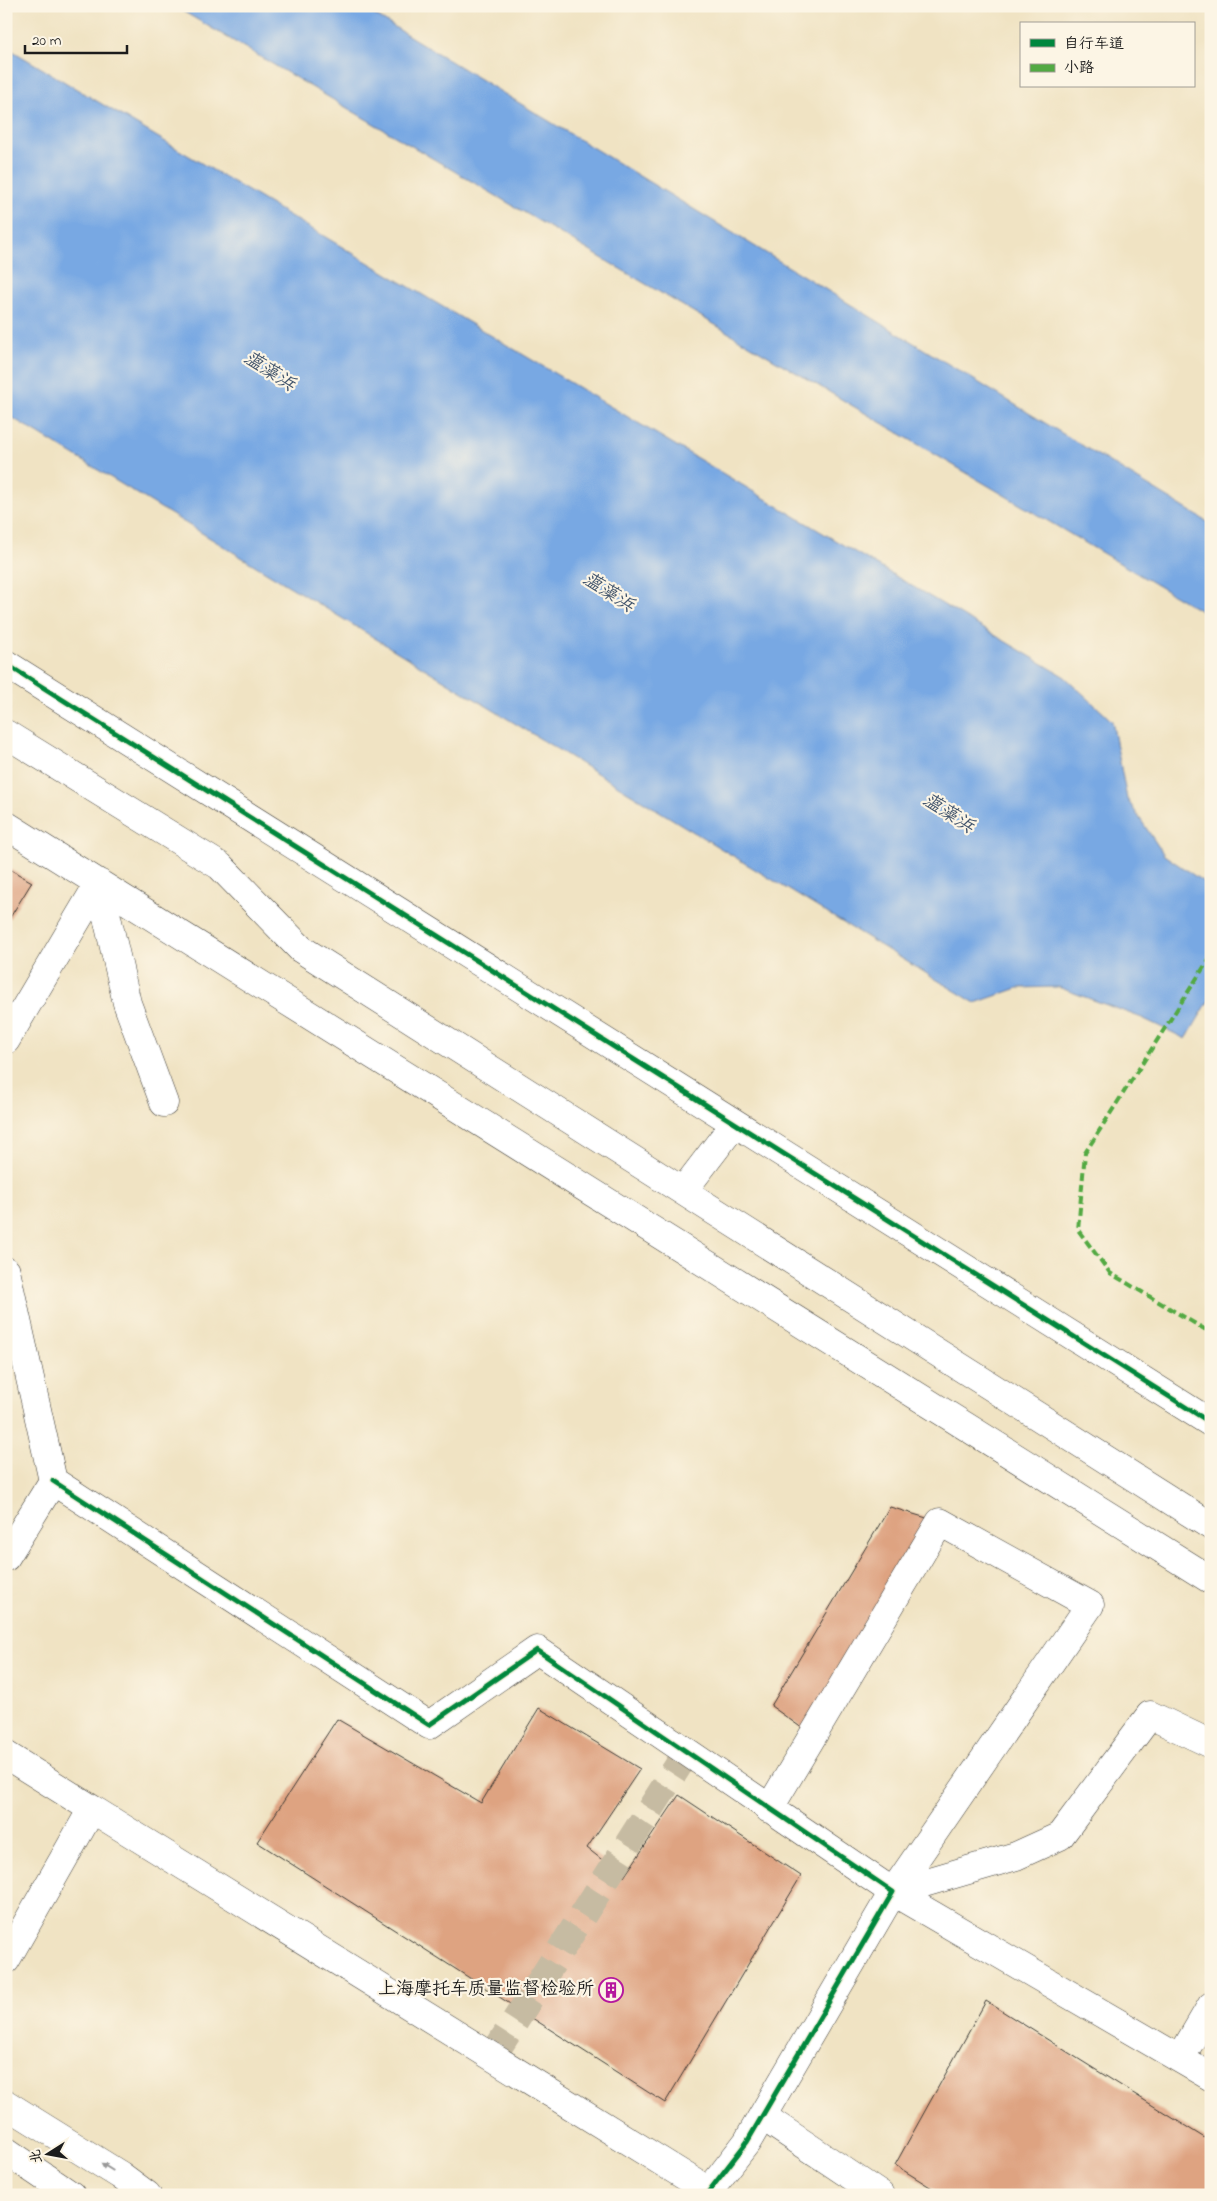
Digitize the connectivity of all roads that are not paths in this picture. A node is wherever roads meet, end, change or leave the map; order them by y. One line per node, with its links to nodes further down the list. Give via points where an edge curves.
1 (6, 664): 7 (street)
2 (6, 734): 8 (street, via 220,866 301,949)
3 (6, 825): 4 (street)
4 (100, 883): 5 (street); 6 (street, via 127,1003); 14 (street)
5 (6, 1040)
6 (164, 1103)
7 (735, 1123): 8 (street); 10 (street)
8 (683, 1191): 12 (street)
9 (6, 1271): 11 (street)
10 (1211, 1423)
11 (53, 1481): 13 (street); 18 (street, via 429,1725 537,1650)
12 (1211, 1526)
13 (6, 1556)
14 (1211, 1580)
15 (1211, 1744): 19 (street, via 1150,1715 1060,1836 1016,1856)
16 (6, 1755): 17 (street)
17 (92, 1809): 20 (street); 27 (street)
18 (769, 1809): 19 (street); 19 (street, via 940,1522 1090,1605)
19 (893, 1892): 22 (street); 25 (street)
20 (6, 1960)
21 (1211, 2006): 22 (street)
22 (1180, 2059): 23 (street)
23 (1211, 2077)
24 (6, 2104): 29 (street, one-way to 24)
25 (762, 2116): 27 (street, via 747,2142); 30 (street)
26 (6, 2151): 28 (street)
27 (708, 2193)
28 (71, 2195)
29 (147, 2195)
30 (880, 2195)

